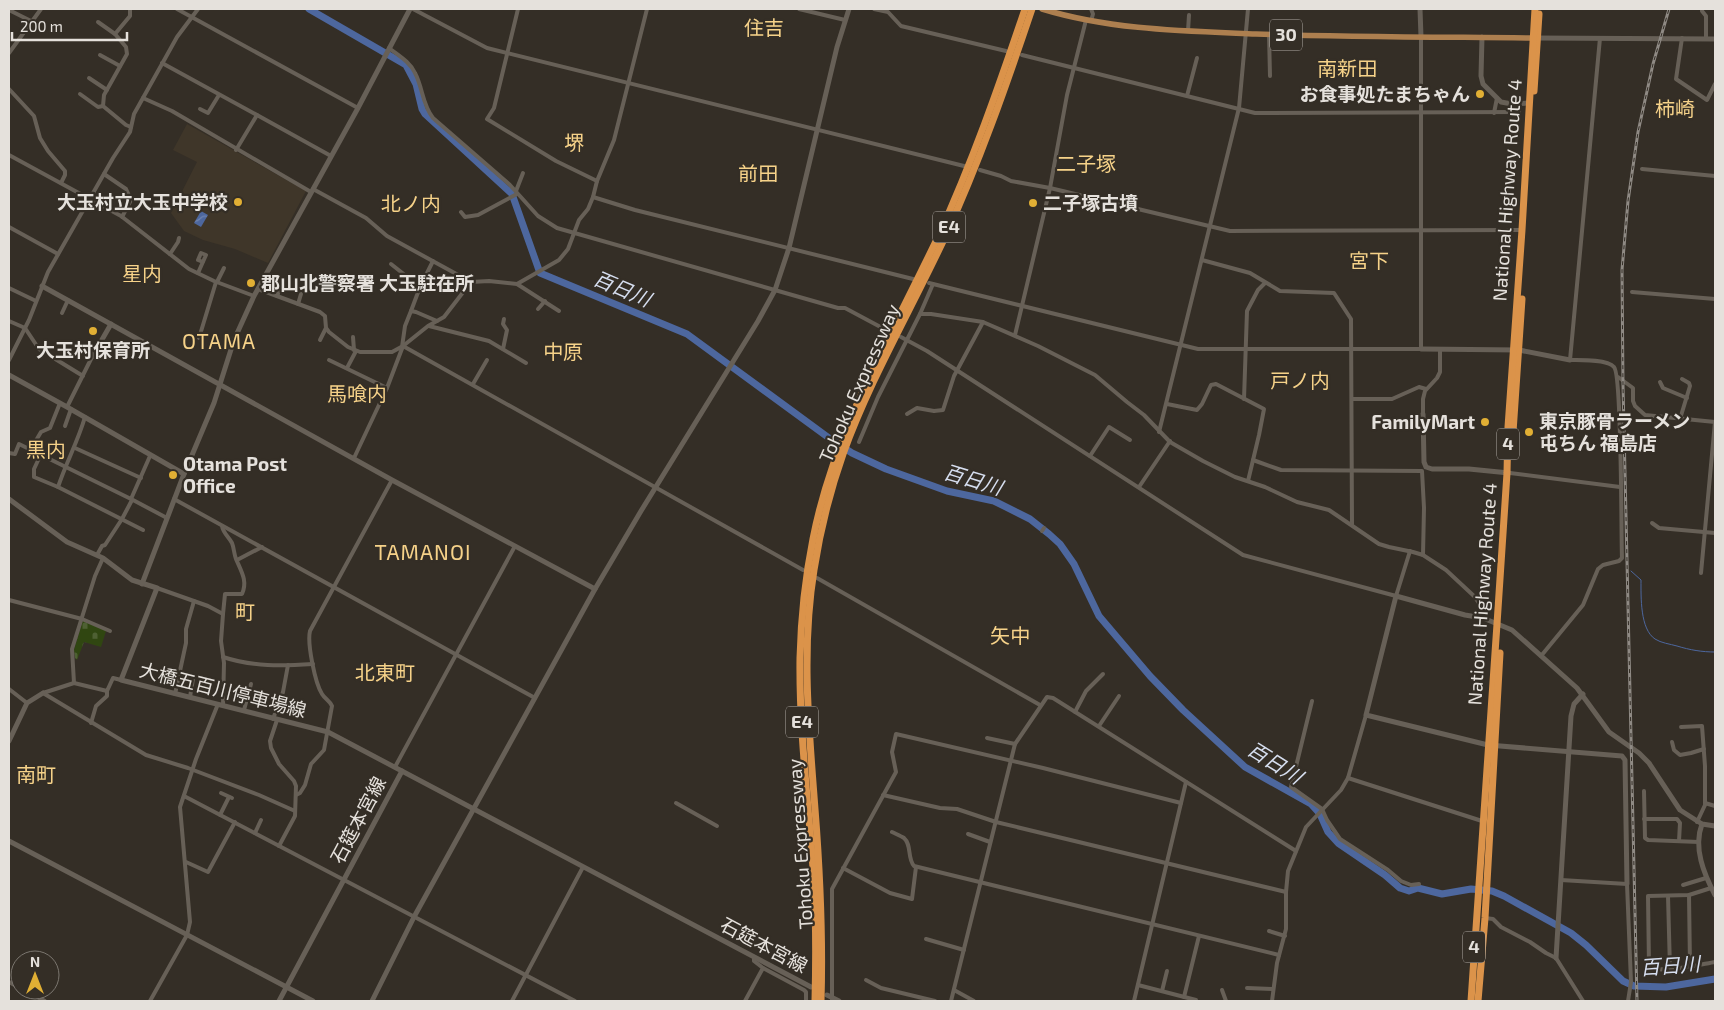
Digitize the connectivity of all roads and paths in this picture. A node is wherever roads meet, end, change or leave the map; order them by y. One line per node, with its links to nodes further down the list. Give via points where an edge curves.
1 (41, 9): 24 (street)
2 (130, 9): 29 (street, via 130,16)
3 (177, 9): 23 (street)
4 (198, 9): 23 (street)
5 (410, 9): 40 (street)
6 (413, 9): 42 (street, via 480,46)
7 (518, 9): 42 (street)
8 (646, 9): 51 (street)
9 (799, 9): 25 (street)
10 (849, 9): 25 (street)
11 (874, 9): 39 (street, via 888,12 901,26)
12 (1025, 9): 188 (highway, Tohoku Expressway / E4, via 966,173 867,382)
13 (1032, 9): 188 (highway, Tohoku Expressway / E4, via 963,197)
14 (1042, 9): 26 (main road, 30)
15 (1091, 9): 26 (street, via 1093,14)
16 (1248, 9): 30 (street)
17 (1420, 9): 32 (street)
18 (1535, 9): 34 (highway, National Highway Route 4 / 4)
19 (1539, 9): 34 (highway, National Highway Route 4 / 4)
20 (1702, 9): 37 (street, via 1706,16)
21 (9, 10): 24 (street)
22 (1189, 15): 28 (street)
23 (193, 17): 46 (street); 62 (street)
24 (31, 20): 41 (street)
25 (845, 20): 70 (street)
26 (1088, 21): 28 (main road, 30); 48 (street)
27 (98, 22): 29 (street)
28 (1188, 31): 30 (main road, 30)
29 (115, 34): 47 (street, via 127,50)
30 (1247, 34): 31 (main road, 30); 63 (street)
31 (1269, 34): 32 (main road, 30); 49 (street)
32 (1421, 37): 33 (main road, 30); 67 (street)
33 (1482, 37): 34 (main road, 30); 59 (street, via 1482,80)
34 (1536, 38): 35 (street); 60 (highway, National Highway Route 4 / 4); 155 (highway, National Highway Route 4 / 4)
35 (1600, 38): 36 (street); 162 (street)
36 (1682, 38): 37 (street); 52 (street, via 1676,79 1707,100)
37 (1706, 38): 38 (street)
38 (1715, 38)
39 (1006, 51)
40 (387, 52): 62 (street); 84 (street, via 412,67 433,118)
41 (9, 53)
42 (508, 53): 51 (street); 80 (street, via 494,108 486,119)
43 (100, 55): 47 (street)
44 (1022, 55): 48 (street)
45 (1197, 58): 57 (street)
46 (162, 64): 56 (street); 58 (street)
47 (120, 66): 54 (street)
48 (1075, 68): 57 (street); 82 (street)
49 (1270, 76)
50 (88, 78): 54 (street)
51 (628, 83): 70 (street); 80 (street, via 614,140)
52 (1715, 84)
53 (9, 89): 81 (street, via 34,116 40,138 65,171)
54 (107, 90): 61 (street)
55 (80, 94): 61 (street, via 98,107)
56 (219, 95): 64 (street, via 208,114); 68 (street)
57 (1187, 96): 63 (street)
58 (143, 98): 69 (street); 71 (street)
59 (1497, 98): 60 (street, via 1505,103); 65 (street)
60 (1529, 103): 94 (highway, National Highway Route 4 / 4)
61 (103, 106): 69 (street)
62 (358, 108): 73 (street)
63 (1239, 108): 67 (street, via 1255,113); 91 (street)
64 (200, 109)
65 (1494, 112): 66 (street); 67 (street)
66 (1519, 112)
67 (1422, 113): 93 (street)
68 (257, 115): 71 (street); 73 (street)
69 (131, 127): 77 (street)
70 (818, 130): 74 (street); 97 (street)
71 (236, 150): 83 (street)
72 (9, 155): 81 (street)
73 (331, 156): 83 (street)
74 (964, 166)
75 (1642, 169): 79 (street)
76 (980, 170): 82 (street, via 1010,181)
77 (104, 174): 86 (street); 90 (street, via 129,192 131,200)
78 (523, 174): 84 (street)
79 (1715, 176)
80 (596, 181): 85 (street)
81 (61, 183): 86 (street)
82 (1050, 188): 87 (street); 126 (street)
83 (312, 190): 101 (street, via 366,218 387,236); 115 (street)
84 (515, 194): 89 (street, via 474,216 465,217); 95 (street, via 557,228)
85 (593, 197): 95 (street); 97 (street)
86 (90, 198): 90 (street); 98 (street)
87 (1094, 198): 88 (street); 91 (street)
88 (1091, 209)
89 (461, 212)
90 (122, 217): 99 (street)
91 (1210, 226): 93 (street, via 1230,230); 100 (street)
92 (9, 227): 98 (street)
93 (1421, 230): 94 (street); 152 (street)
94 (1522, 230): 155 (highway, National Highway Route 4 / 4)
95 (573, 232): 111 (street, via 559,260); 116 (street)
96 (179, 238): 99 (street)
97 (789, 248): 106 (street); 116 (street)
98 (58, 254): 112 (street)
99 (170, 254): 105 (street)
100 (1202, 260): 109 (street, via 1250,273); 147 (street)
101 (433, 261): 108 (street); 113 (street)
102 (203, 262): 105 (street)
103 (391, 264): 113 (street)
104 (224, 268): 107 (street)
105 (198, 274): 107 (street)
106 (913, 279)
107 (216, 282): 119 (street); 144 (street)
108 (471, 282): 111 (street, via 489,280); 134 (street)
109 (1265, 282): 150 (street, via 1246,312); 151 (street, via 1280,291 1334,293 1351,319)
110 (282, 284): 120 (street)
111 (516, 284): 124 (street)
112 (42, 286): 122 (street); 123 (street)
113 (420, 287): 128 (street)
114 (9, 288): 123 (street)
115 (258, 289): 119 (street); 120 (street)
116 (775, 290): 140 (street, via 845,308); 211 (street)
117 (1632, 292): 121 (street)
118 (302, 294): 125 (street)
119 (254, 296): 172 (street, via 234,340)
120 (277, 296): 125 (street)
121 (1715, 299)
122 (68, 300): 130 (street); 136 (street)
123 (36, 301): 138 (street)
124 (545, 301): 127 (street); 129 (street)
125 (298, 304): 139 (street, via 324,314)
126 (1023, 306): 131 (street, via 931,283); 141 (street); 147 (street)
127 (538, 309)
128 (411, 311): 134 (street); 148 (street)
129 (559, 311)
130 (62, 313)
131 (920, 314): 135 (street); 146 (street)
132 (504, 320): 149 (street, via 507,330)
133 (9, 321): 138 (street)
134 (437, 321): 137 (street)
135 (983, 322): 141 (street); 165 (street)
136 (111, 324): 157 (street); 172 (street)
137 (428, 326): 148 (street); 149 (street, via 489,341)
138 (25, 328): 159 (street); 167 (street, via 39,349)
139 (326, 328): 145 (street); 154 (street)
140 (888, 331)
141 (1015, 335): 187 (street, via 1095,375)
142 (353, 336): 154 (street)
143 (901, 337): 146 (street)
144 (199, 338)
145 (320, 340)
146 (907, 340): 165 (street); 191 (street)
147 (1181, 345): 150 (street, via 1198,349); 179 (street)
148 (403, 347): 154 (street, via 387,353); 158 (street); 173 (street)
149 (503, 349): 163 (street)
150 (1245, 349): 151 (street); 176 (street)
151 (1352, 349): 152 (street); 177 (street)
152 (1421, 349): 153 (street)
153 (1440, 349): 155 (street); 174 (street, via 1440,374)
154 (355, 350): 164 (street)
155 (1516, 350): 162 (street); 204 (highway, National Highway Route 4 / 4, via 1508,427)
156 (430, 353): 158 (street)
157 (92, 357): 167 (street)
158 (428, 359): 171 (street)
159 (9, 360)
160 (329, 360): 164 (street)
161 (487, 360): 171 (street)
162 (1570, 360): 168 (street, via 1610,364 1616,368)
163 (526, 364)
164 (347, 368): 173 (street)
165 (956, 370): 181 (street, via 943,410 917,408); 198 (street)
166 (9, 376): 178 (street)
167 (83, 376): 180 (street)
168 (1618, 377): 184 (street, via 1633,388 1635,406 1645,415); 209 (street)
169 (1682, 379): 175 (street, via 1690,384)
170 (1660, 382): 175 (street, via 1664,388)
171 (473, 384): 211 (street)
172 (221, 385): 199 (street); 205 (street)
173 (387, 388): 199 (street)
174 (1426, 389): 177 (street, via 1419,387 1392,399); 182 (street)
175 (1687, 398): 184 (street)
176 (1244, 399): 179 (street, via 1214,384 1197,410); 200 (street, via 1265,411)
177 (1352, 399): 203 (street)
178 (60, 403): 180 (street); 193 (street, via 50,428 40,432)
179 (1167, 404): 187 (street)
180 (69, 408): 183 (street); 186 (street)
181 (907, 414)
182 (1423, 414): 202 (street)
183 (86, 418): 192 (street); 197 (street)
184 (1680, 419): 185 (street)
185 (1715, 422): 222 (street)
186 (65, 426)
187 (1160, 432): 190 (street)
188 (846, 437): 194 (highway, Tohoku Expressway / E4)
189 (1130, 440): 198 (street, via 1109,427)
190 (1170, 441): 208 (street, via 1202,461); 212 (street)
191 (859, 442)
192 (74, 448): 201 (street); 206 (street)
193 (31, 449): 195 (street, via 19,444 15,454); 196 (street)
194 (841, 450): 377 (highway, Tohoku Expressway / E4, via 818,514 801,629 800,687 816,920); 378 (highway, Tohoku Expressway / E4, via 819,540 807,629 808,720 822,920)
195 (9, 453)
196 (41, 454): 201 (street); 210 (street, via 34,477)
197 (150, 456): 205 (street); 206 (street)
198 (1090, 456): 212 (street)
199 (354, 458): 207 (street)
200 (1253, 460): 203 (street, via 1281,470); 208 (street)
201 (65, 466): 210 (street); 215 (street)
202 (1424, 469): 203 (street); 204 (street); 228 (street)
203 (1352, 471): 219 (street)
204 (1508, 473): 209 (street); 244 (highway, National Highway Route 4 / 4)
205 (184, 474): 213 (street)
206 (141, 478): 215 (street)
207 (392, 480): 224 (street); 235 (street)
208 (1248, 481): 219 (street, via 1297,502 1329,510)
209 (1620, 486): 247 (street, via 1621,559 1598,569 1583,605)
210 (58, 487): 217 (street)
211 (655, 487): 231 (street); 237 (street)
212 (1139, 487): 238 (street, via 1243,555)
213 (174, 499): 216 (street); 220 (street)
214 (9, 500): 227 (street, via 67,542)
215 (132, 500): 216 (street); 217 (street)
216 (167, 518): 234 (street)
217 (122, 519): 221 (street); 227 (street)
218 (1652, 523): 222 (street, via 1659,528)
219 (1352, 524): 226 (street, via 1379,544)
220 (222, 526): 225 (street); 230 (street, via 232,542)
221 (143, 530)
222 (1705, 532): 223 (street); 232 (street)
223 (1715, 533)
224 (515, 546): 237 (street); 246 (street)
225 (262, 547): 230 (street); 235 (street)
226 (1410, 551): 228 (street); 238 (street)
227 (96, 555): 229 (street)
228 (1423, 555): 242 (street, via 1446,570 1475,597 1483,610)
229 (103, 558): 234 (street); 243 (street)
230 (237, 560): 241 (street, via 244,578 244,592 225,594)
231 (803, 570)
232 (1700, 573)
233 (817, 578): 267 (street)
234 (142, 584): 236 (street)
235 (334, 587): 246 (street); 249 (street, via 310,632)
236 (157, 588): 240 (street); 253 (street, 大橋五百川停車場線)
237 (595, 590): 263 (street)
238 (1396, 596): 242 (street); 270 (street)
239 (9, 600): 243 (street)
240 (194, 601): 241 (street); 259 (street)
241 (223, 614): 248 (street)
242 (1483, 618): 244 (street)
243 (82, 619): 245 (street); 254 (street, via 72,649)
244 (1499, 624): 247 (street, via 1512,630); 280 (highway, National Highway Route 4 / 4)
245 (110, 631)
246 (456, 655): 263 (street); 284 (street)
247 (1541, 656): 260 (street)
248 (223, 657): 250 (street, via 264,665); 266 (street)
249 (313, 664): 250 (street); 275 (street, via 321,691 332,706)
250 (288, 665): 271 (street)
251 (1104, 674): 269 (street, via 1086,691)
252 (193, 679): 262 (street)
253 (120, 680): 257 (street, via 113,678); 259 (street, 大橋五百川停車場線)
254 (74, 683): 257 (street); 258 (street)
255 (251, 684): 268 (street)
256 (9, 688): 265 (street)
257 (107, 691): 272 (street, via 107,696 96,706)
258 (43, 693): 265 (street); 272 (street)
259 (175, 694): 262 (street, 大橋五百川停車場線)
260 (1583, 694): 282 (street, via 1572,710); 307 (street, via 1609,732 1644,758 1654,768 1680,810)
261 (1119, 696): 273 (street)
262 (190, 697): 266 (street, 大橋五百川停車場線)
263 (535, 698): 298 (street)
264 (1312, 701): 299 (street, via 1291,788)
265 (27, 703): 277 (street)
266 (220, 704): 268 (street, 大橋五百川停車場線); 285 (street)
267 (1040, 705): 269 (street, via 1047,697 1053,698); 279 (street)
268 (244, 710): 271 (street, 大橋五百川停車場線)
269 (1075, 712): 273 (street)
270 (1366, 715): 280 (street); 287 (street)
271 (275, 719): 275 (street, 大橋五百川停車場線); 293 (street, via 271,748 278,764 294,781)
272 (91, 723): 285 (street, via 146,755)
273 (1099, 726): 288 (street)
274 (1681, 727): 281 (street, via 1702,726)
275 (328, 732): 284 (street, 大橋五百川停車場線); 293 (street, via 324,750 311,764 305,785)
276 (987, 738): 279 (street)
277 (9, 741)
278 (1672, 742): 281 (street, via 1674,750 1680,754)
279 (1015, 744): 283 (street)
280 (1491, 746): 282 (street); 304 (highway, National Highway Route 4 / 4); 326 (highway, National Highway Route 4 / 4)
281 (1704, 749): 296 (street)
282 (1569, 752): 327 (street); 330 (street, via 1619,755 1625,760)
283 (1010, 760): 291 (street, via 896,734 892,752 896,772); 295 (street); 306 (street)
284 (395, 767): 286 (street, 大橋五百川停車場線)
285 (192, 771): 292 (street); 300 (street)
286 (402, 771): 298 (street, 石筵本宮線); 325 (street, 石筵本宮線)
287 (1348, 778): 299 (street); 304 (street)
288 (1186, 782): 295 (street); 318 (street)
289 (1644, 791): 302 (street)
290 (221, 793): 301 (street, via 230,797)
291 (883, 795): 306 (street, via 957,810); 323 (street)
292 (184, 796): 301 (street); 319 (street, via 180,807)
293 (296, 796): 300 (street)
294 (676, 803): 308 (street)
295 (1181, 803): 320 (street)
296 (1705, 803): 297 (street); 307 (street)
297 (1715, 806)
298 (473, 810): 321 (street, 石筵本宮線); 338 (street)
299 (1322, 810): 318 (street, via 1303,832); 329 (street, via 1340,838 1401,881)
300 (295, 811): 317 (street, via 294,820)
301 (220, 815): 305 (street)
302 (1644, 819): 314 (street, via 1645,838 1648,840); 314 (street, via 1677,819 1680,823)
303 (261, 820): 311 (street)
304 (1482, 821): 326 (highway, National Highway Route 4 / 4)
305 (234, 822): 311 (street); 319 (street, via 208,872)
306 (996, 822): 315 (street); 320 (street)
307 (1700, 823): 309 (street); 316 (street)
308 (717, 826)
309 (1715, 826)
310 (892, 832): 322 (street, via 908,844 910,861)
311 (255, 833): 317 (street)
312 (968, 834): 315 (street)
313 (9, 840): 342 (street)
314 (1679, 841): 316 (street)
315 (990, 842): 328 (street)
316 (1699, 842): 324 (street)
317 (279, 846): 325 (street)
318 (1296, 851): 333 (street, via 1288,871)
319 (186, 862): 342 (street, via 190,922)
320 (1167, 864): 333 (street); 340 (street)
321 (583, 867): 348 (street, 石筵本宮線); 355 (street)
322 (916, 867): 323 (street, via 912,899 890,893); 328 (street)
323 (843, 868): 368 (street, via 831,893)
324 (1706, 878): 331 (street); 332 (street)
325 (343, 880): 338 (street); 359 (street, 石筵本宮線)
326 (1483, 880): 334 (highway, National Highway Route 4 / 4)
327 (1561, 880): 330 (street); 349 (street)
328 (980, 882): 340 (street); 346 (street)
329 (1419, 884)
330 (1627, 884): 391 (street)
331 (1683, 886)
332 (1711, 888): 335 (street); 336 (street)
333 (1286, 892): 344 (street)
334 (1482, 894): 339 (highway, National Highway Route 4 / 4); 388 (highway, National Highway Route 4 / 4)
335 (1689, 895): 337 (street); 351 (street)
336 (1715, 895)
337 (1668, 896): 353 (street); 353 (street, via 1648,896 1649,966 1651,969)
338 (414, 917): 355 (street); 372 (street)
339 (1485, 918): 349 (street, via 1493,919 1501,927); 389 (highway, National Highway Route 4 / 4)
340 (1153, 924): 343 (street); 357 (street)
341 (1270, 931): 344 (street)
342 (186, 935): 359 (street); 369 (street)
343 (1199, 936): 347 (street); 367 (street)
344 (1285, 936): 347 (street)
345 (926, 940): 346 (street)
346 (964, 950): 362 (street)
347 (1279, 955): 361 (street)
348 (754, 957): 352 (street, via 754,961); 358 (street, 石筵本宮線)
349 (1556, 958): 390 (street)
350 (1715, 962): 351 (street)
351 (1690, 966): 353 (street)
352 (763, 968): 375 (street); 376 (street, via 804,990)
353 (1670, 969)
354 (1167, 971): 364 (street)
355 (526, 975): 373 (street); 374 (street)
356 (866, 980): 380 (street, via 880,988)
357 (1138, 986): 364 (street); 383 (street)
358 (811, 987)
359 (286, 988): 370 (street); 371 (street)
360 (1247, 988): 361 (street)
361 (1273, 989): 387 (street)
362 (954, 990): 381 (street); 382 (street)
363 (1222, 990): 386 (street)
364 (1162, 991): 365 (street)
365 (1173, 994): 367 (street); 384 (street)
366 (827, 995): 368 (street)
367 (1184, 997): 385 (street)
368 (832, 999): 379 (street)
369 (150, 1001)
370 (279, 1001)
371 (313, 1001)
372 (372, 1001)
373 (512, 1001)
374 (575, 1001)
375 (745, 1001)
376 (806, 1001)
377 (815, 1001)
378 (821, 1001)
379 (839, 1001)
380 (935, 1001)
381 (951, 1001)
382 (974, 1001)
383 (1134, 1001)
384 (1171, 1001)
385 (1196, 1001)
386 (1226, 1001)
387 (1272, 1001)
388 (1471, 1001)
389 (1478, 1001)
390 (1584, 1001)
391 (1628, 1001)

